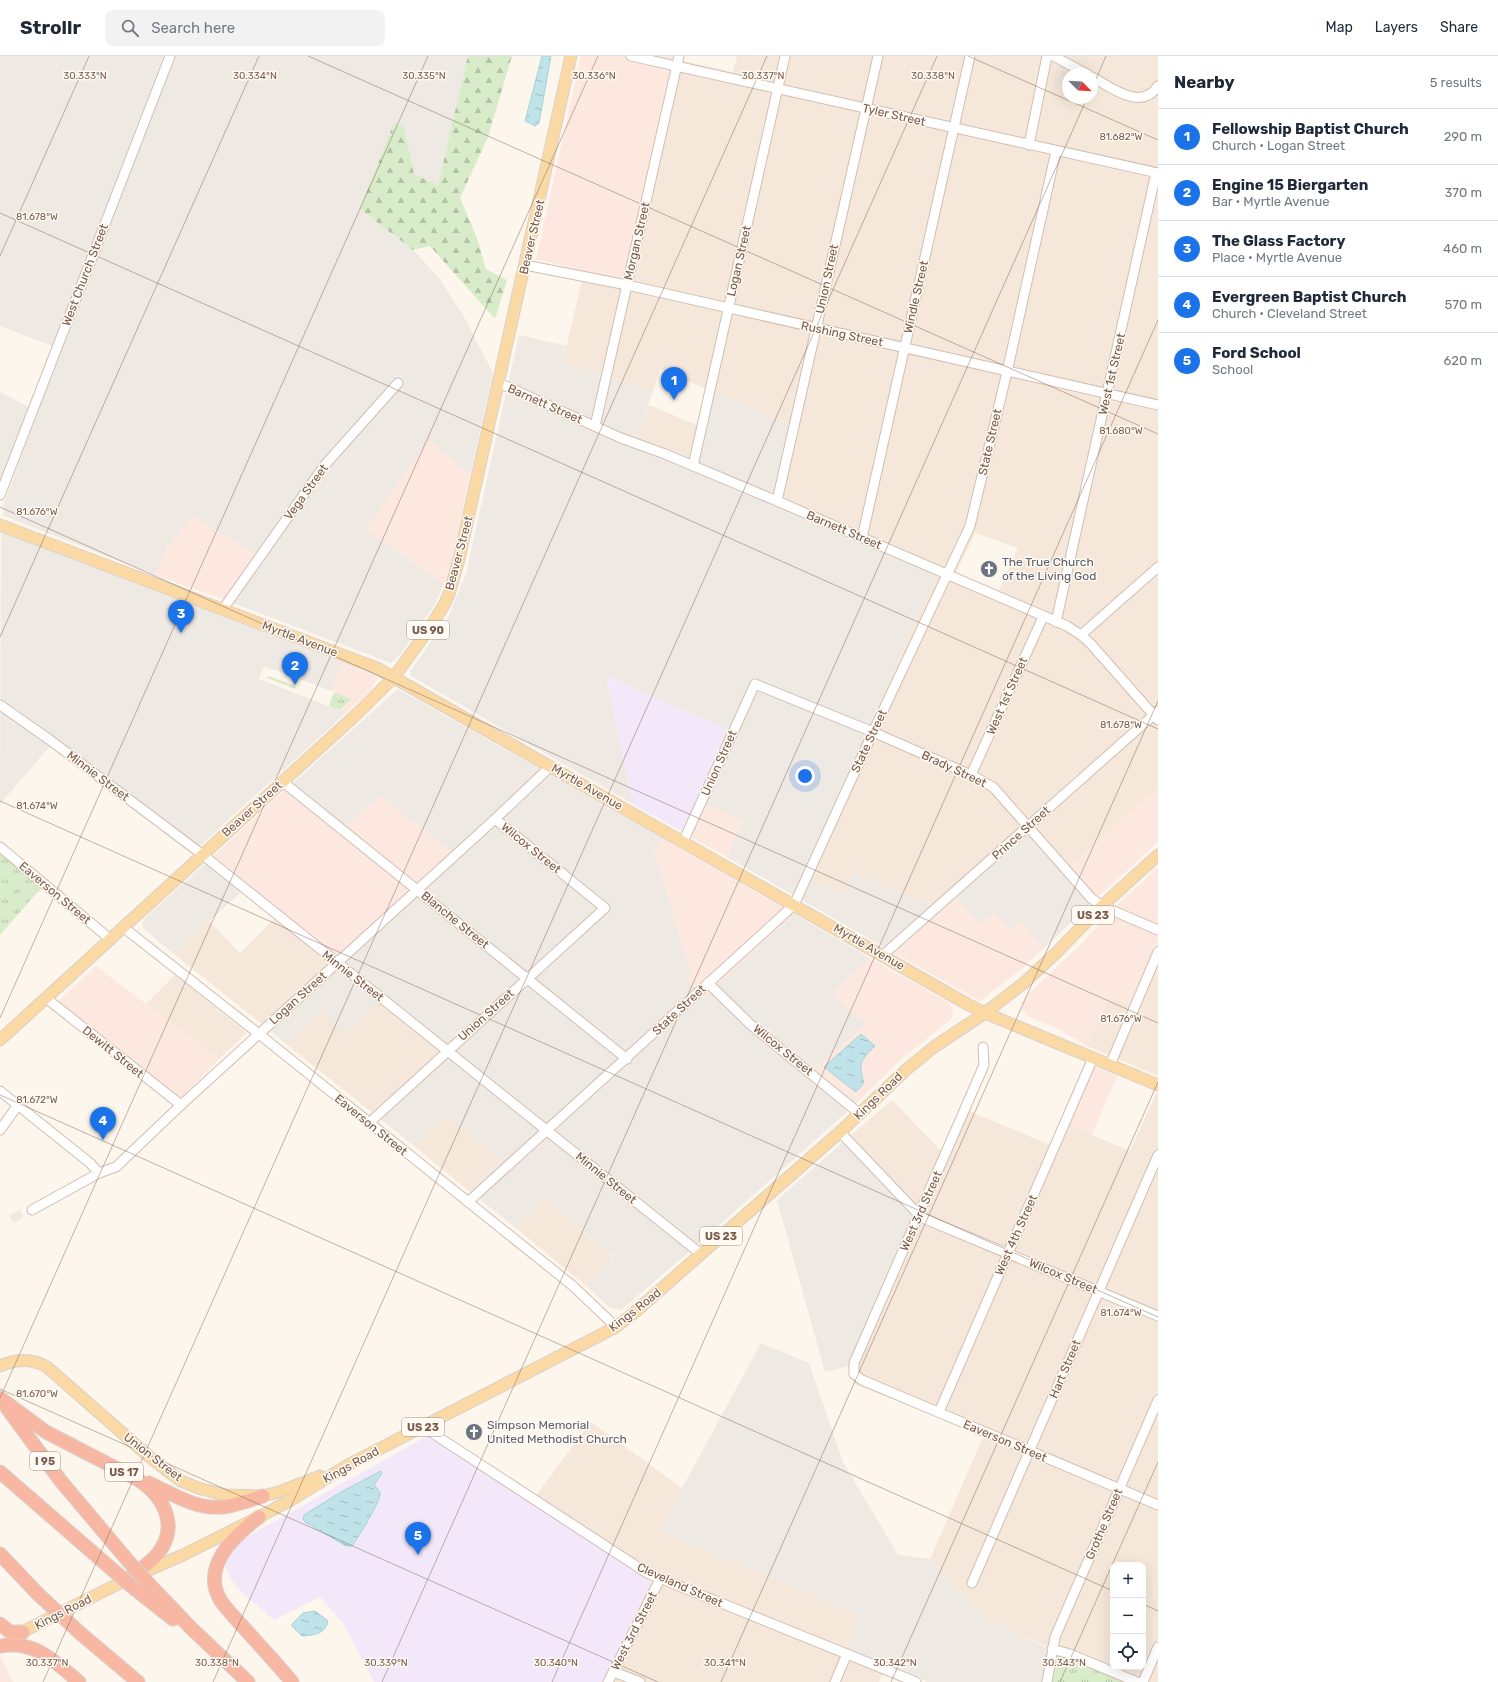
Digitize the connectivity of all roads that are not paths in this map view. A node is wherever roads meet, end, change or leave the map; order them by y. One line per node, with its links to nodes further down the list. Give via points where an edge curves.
1 (170, 56): 32 (street, West Church Street)
2 (572, 56): 20 (main road, Beaver Street / US 90)
3 (630, 56): 10 (street, Tyler Street)
4 (679, 56): 10 (street, Morgan Street)
5 (785, 56): 14 (street, Logan Street)
6 (878, 56): 15 (street, Union Street)
7 (970, 56): 16 (street, Windle Street)
8 (1047, 56): 17 (street)
9 (1053, 56): 11 (street)
10 (676, 66): 14 (street, Tyler Street); 21 (street, Morgan Street)
11 (1076, 68)
12 (1098, 80): 13 (street, via 1134,98 1150,95)
13 (1158, 86)
14 (778, 89): 15 (street, Tyler Street); 22 (street, Logan Street)
15 (866, 109): 16 (street, Tyler Street); 23 (street, Union Street)
16 (954, 129): 17 (street, Tyler Street); 24 (street, Windle Street)
17 (1028, 145): 18 (street, Tyler Street)
18 (1056, 151): 19 (street, Tyler Street); 25 (street, State Street)
19 (1157, 173): 28 (street, West 1st Street)
20 (526, 265): 21 (street, Rushing Street); 27 (main road, Beaver Street / US 90)
21 (627, 286): 22 (street, Rushing Street); 30 (street, Morgan Street)
22 (728, 309): 23 (street, Rushing Street); 31 (street, Logan Street)
23 (817, 329): 24 (street, Rushing Street); 33 (street, Union Street)
24 (905, 348): 25 (street, Rushing Street); 35 (street, Windle Street)
25 (1007, 372): 28 (street, Rushing Street); 37 (street, State Street, via 970,526)
26 (398, 383): 38 (street, Vega Street, via 324,466)
27 (499, 383): 30 (street, Barnett Street); 42 (main road, Beaver Street / US 90, via 453,583 438,615)
28 (1107, 394): 29 (street, Rushing Street); 40 (street, West 1st Street)
29 (1158, 405)
30 (595, 426): 31 (street, Barnett Street)
31 (693, 466): 33 (street, Barnett Street)
32 (0, 495)
33 (777, 501): 35 (street, Barnett Street)
34 (0, 525): 38 (main road, Myrtle Avenue)
35 (862, 538): 37 (street, Barnett Street)
36 (1158, 567): 41 (street)
37 (946, 575): 39 (street, Barnett Street); 46 (street, State Street)
38 (222, 609): 42 (main road, Myrtle Avenue, via 377,668)
39 (1042, 617): 40 (street, Barnett Street); 48 (street, West 1st Street)
40 (1056, 622): 41 (street, Barnett Street)
41 (1081, 635): 45 (street, Barnett Street)
42 (394, 677): 47 (main road, Myrtle Avenue); 49 (main road, Beaver Street / US 90)
43 (755, 684): 46 (street, Brady Street); 52 (street, Union Street)
44 (0, 705): 54 (street, Minnie Street)
45 (1156, 715): 51 (street, Prince Street)
46 (873, 732): 48 (street, Brady Street); 57 (street, State Street)
47 (551, 766): 50 (street, Logan Street); 52 (main road, Myrtle Avenue)
48 (971, 775): 51 (street, Brady Street, via 994,787)
49 (282, 782): 54 (main road, Beaver Street / US 90); 56 (street, Blanche Street)
50 (495, 819): 56 (street, Logan Street); 59 (street, Wilcox Street)
51 (1029, 826): 58 (street, Brady Street, via 1091,898); 64 (street, Prince Street)
52 (683, 842): 57 (main road, Myrtle Avenue)
53 (0, 847): 62 (street, Eaverson Street)
54 (203, 855): 60 (main road, Beaver Street / US 90); 65 (street, Minnie Street)
55 (1158, 855): 58 (main road, Kings Road / US 23)
56 (417, 890): 65 (street, Logan Street); 66 (street, Blanche Street)
57 (794, 905): 64 (main road, Myrtle Avenue); 67 (street, State Street)
58 (1102, 906): 61 (street, Brady Street); 69 (main road, Kings Road / US 23, via 1025,982)
59 (605, 908): 66 (street, Union Street)
60 (123, 927): 62 (main road, Beaver Street / US 90); 70 (street, Eaverson Street)
61 (1158, 930)
62 (110, 939): 68 (main road, Beaver Street / US 90)
63 (1158, 952): 76 (street)
64 (883, 955): 69 (main road, Myrtle Avenue)
65 (337, 963): 70 (street, Logan Street); 73 (street, Minnie Street)
66 (526, 978): 73 (street, Union Street); 75 (street, Blanche Street)
67 (708, 983): 75 (street, State Street); 81 (street, Wilcox Street, via 751,1025)
68 (46, 998): 71 (main road, Beaver Street / US 90); 80 (street, Dewitt Street)
69 (985, 1013): 74 (main road, Myrtle Avenue); 81 (main road, Kings Road / US 23, via 926,1053)
70 (259, 1034): 80 (street, Logan Street); 82 (street, Eaverson Street)
71 (0, 1040)
72 (983, 1047): 90 (street, West 3rd Street, via 984,1065)
73 (447, 1050): 82 (street, Union Street); 84 (street, Minnie Street)
74 (1093, 1058): 76 (main road, Myrtle Avenue); 91 (street, West 4th Street)
75 (627, 1059): 84 (street, State Street)
76 (1110, 1065): 77 (main road, Myrtle Avenue)
77 (1158, 1085)
78 (0, 1091): 79 (street)
79 (18, 1106): 83 (street); 87 (street)
80 (181, 1106): 87 (street, Logan Street, via 116,1167)
81 (860, 1114): 85 (main road, Kings Road / US 23)
82 (369, 1123): 88 (street, Eaverson Street)
83 (0, 1130)
84 (546, 1132): 88 (street, State Street); 92 (street, Minnie Street)
85 (840, 1132): 90 (street, Wilcox Street); 92 (main road, Kings Road / US 23)
86 (1158, 1155): 93 (street, Hart Street)
87 (100, 1173): 89 (street, Logan Street)
88 (468, 1202): 95 (street, Eaverson Street, via 573,1286)
89 (32, 1210)
90 (919, 1214): 91 (street, Wilcox Street, via 925,1219); 97 (street, West 3rd Street, via 854,1362)
91 (1008, 1253): 93 (street, Wilcox Street); 100 (street, West 4th Street)
92 (701, 1254): 95 (main road, Kings Road / US 23)
93 (1098, 1292): 94 (street, Wilcox Street); 102 (street, Hart Street)
94 (1158, 1316)
95 (616, 1327): 101 (main road, Kings Road / US 23)
96 (0, 1366): 107 (main road, Union Street / US 23, via 25,1360 47,1367 152,1459 181,1481 215,1493 246,1497)
97 (854, 1374): 100 (street, Eaverson Street, via 862,1380)
98 (0, 1398): 105 (highway, US 17, via 54,1436); 119 (highway, I 95, bridge, via 60,1480 129,1562)
99 (1158, 1400): 106 (street, Grothe Street)
100 (939, 1412): 102 (street, Eaverson Street)
101 (423, 1427): 103 (main road, Kings Road / US 23); 111 (street, Cleveland Street, via 629,1562)
102 (1029, 1451): 106 (street, Eaverson Street); 113 (street, Hart Street)
103 (348, 1465): 107 (main road, Union Street / US 23); 109 (main road, Kings Road / US 23)
104 (0, 1472): 119 (highway, bridge, via 135,1589)
105 (130, 1474): 107 (highway, via 188,1502 203,1506 224,1507); 112 (highway, US 17, via 147,1486 160,1500 167,1515 168,1526 164,1543 158,1552)
106 (1119, 1488): 108 (street, Eaverson Street); 118 (street, Grothe Street)
107 (263, 1496)
108 (1158, 1505)
109 (259, 1517): 112 (main road, Kings Road / US 23); 125 (highway, via 223,1552 215,1572 216,1587 224,1605)
110 (0, 1554): 123 (highway, bridge, via 80,1633)
111 (660, 1579): 120 (street, Cleveland Street); 121 (street, West 3rd Street)
112 (126, 1580): 115 (main road, Kings Road / US 17)
113 (972, 1583)
114 (0, 1624): 115 (highway, via 10,1632)
115 (23, 1632): 116 (main road, Kings Road / US 17)
116 (0, 1645): 122 (highway, via 25,1647 42,1652)
117 (1158, 1647): 132 (street)
118 (1052, 1649): 130 (street, Grothe Street); 131 (street)
119 (214, 1650): 124 (highway, I 95)
120 (847, 1654): 128 (street); 129 (street, Cleveland Street)
121 (614, 1672): 126 (street, West 3rd Street); 127 (street)
122 (79, 1682)
123 (138, 1682)
124 (248, 1682)
125 (292, 1682)
126 (608, 1682)
127 (640, 1682)
128 (835, 1682)
129 (916, 1682)
130 (1047, 1682)
131 (1137, 1682)
132 (1143, 1682)

